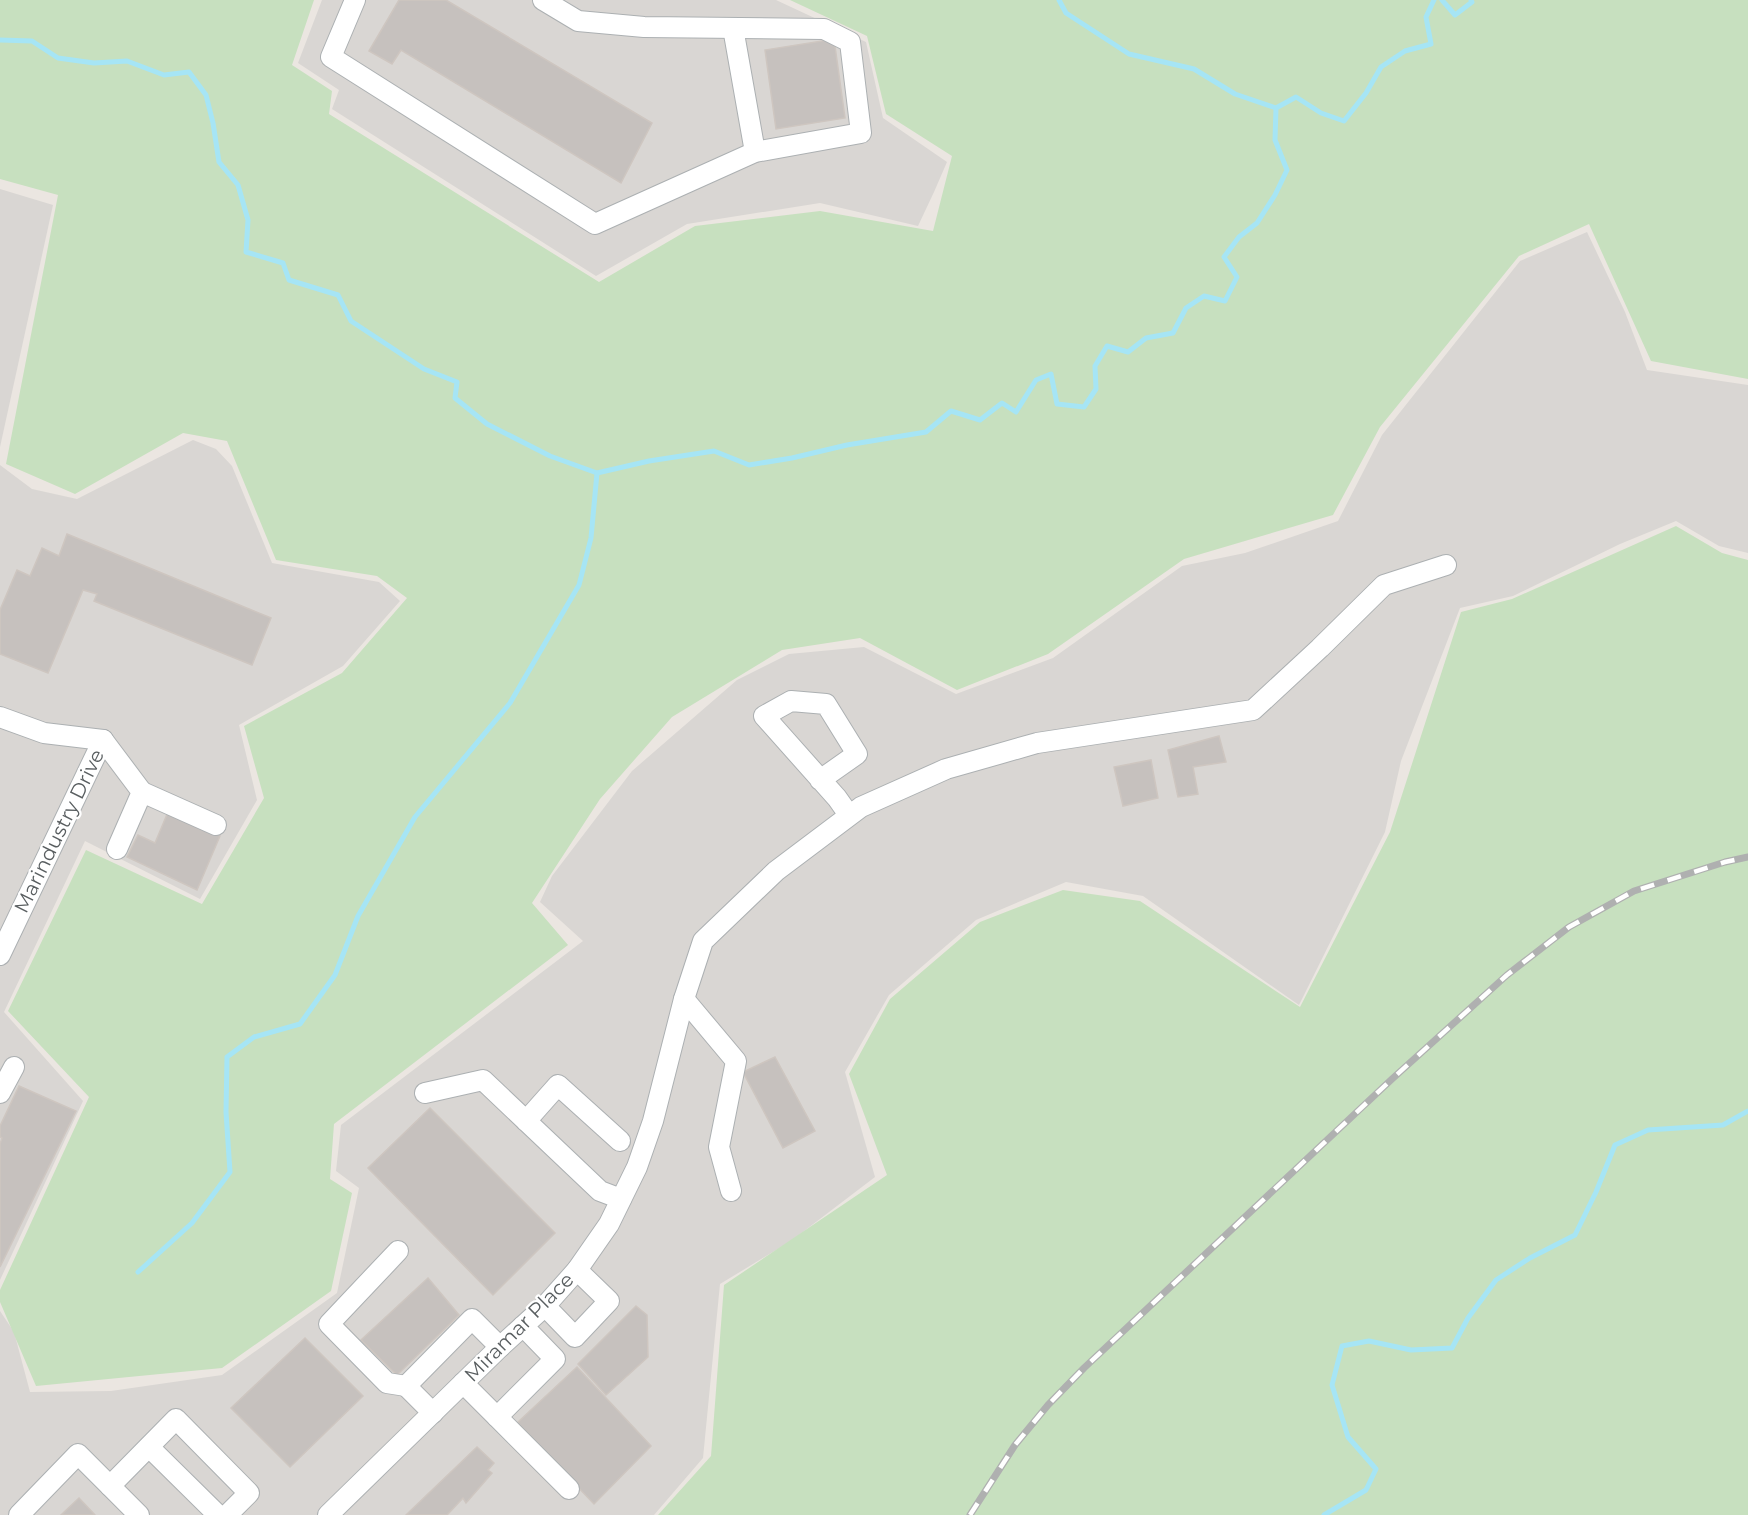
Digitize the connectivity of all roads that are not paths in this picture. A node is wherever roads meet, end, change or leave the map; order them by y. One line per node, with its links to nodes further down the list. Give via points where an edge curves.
1 (355, 0): 4 (street, via 332,57 595,224)
2 (543, 0): 3 (street, via 578,21 644,27)
3 (733, 28): 4 (street); 4 (street, via 824,29 850,42 861,133)
4 (755, 152)
5 (1446, 566): 10 (street, Miramar Place, via 1384,585 1253,710 1037,743 946,769)
6 (0, 717): 7 (street, via 44,733)
7 (103, 740): 9 (street); 13 (street, Marindustry Drive)
8 (820, 780): 8 (street, via 813,772 764,717 791,701 826,704 857,754); 10 (street)
9 (142, 792): 11 (street); 12 (street)
10 (849, 815): 14 (street, Miramar Place, via 776,871 703,941)
11 (216, 825)
12 (117, 849)
13 (0, 955)
14 (684, 999): 20 (street, via 736,1061 719,1147); 21 (street, Miramar Place, via 653,1121)
15 (14, 1067): 16 (street)
16 (0, 1093)
17 (425, 1093): 18 (street, via 483,1080)
18 (526, 1121): 19 (street, via 558,1085); 21 (street, via 600,1191)
19 (620, 1140)
20 (731, 1191)
21 (621, 1199): 23 (street, Miramar Place)
22 (398, 1251): 28 (street, via 329,1324 387,1383)
23 (577, 1270): 24 (street, Miramar Place); 24 (street, via 609,1301 575,1336)
24 (545, 1306): 25 (street, Miramar Place)
25 (523, 1326): 26 (street, Miramar Place); 30 (street, via 555,1359)
26 (500, 1347): 27 (street, Miramar Place); 28 (street, via 472,1319)
27 (463, 1383): 29 (street, Miramar Place); 30 (street)
28 (406, 1386): 29 (street)
29 (433, 1413): 38 (street, Miramar Place)
30 (497, 1416): 33 (street)
31 (149, 1447): 32 (street); 36 (street); 37 (street, via 176,1419 249,1493)
32 (110, 1486): 34 (street, via 78,1454); 35 (street)
33 (569, 1489)
34 (19, 1515)
35 (139, 1515)
36 (218, 1515)
37 (227, 1515)
38 (328, 1515)

